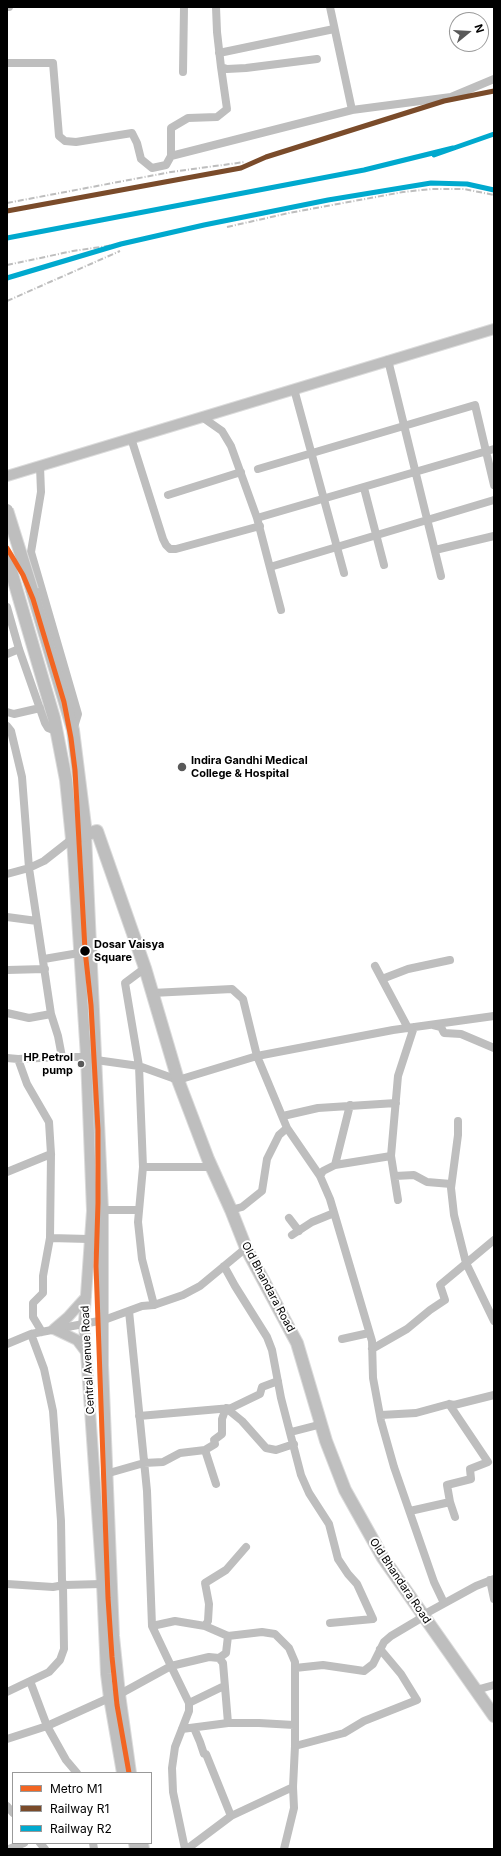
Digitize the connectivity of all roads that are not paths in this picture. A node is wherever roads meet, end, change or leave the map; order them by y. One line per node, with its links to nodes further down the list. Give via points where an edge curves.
1 (184, 7): 9 (street)
2 (216, 7): 5 (street)
3 (330, 7): 4 (street)
4 (334, 29): 5 (street); 11 (street)
5 (220, 53): 8 (street)
6 (317, 59): 8 (street, via 246,68)
7 (7, 64): 12 (street, via 53,63 59,136 66,140 76,142 132,133 141,159 152,168 166,165)
8 (221, 67): 12 (street, via 227,109 217,117 188,118 171,128)
9 (182, 72)
10 (494, 79): 11 (street, via 451,96)
11 (352, 110): 12 (street)
12 (171, 156)
13 (494, 329): 14 (main road)
14 (388, 360): 15 (main road); 17 (street)
15 (294, 389): 16 (main road); 20 (street)
16 (202, 417): 18 (main road); 24 (street, via 222,430)
17 (404, 426): 20 (street); 21 (street, via 475,405); 25 (street)
18 (131, 438): 22 (main road); 34 (street, via 163,539 170,549)
19 (494, 449): 21 (street)
20 (311, 452): 23 (street); 30 (street)
21 (486, 452): 25 (street); 27 (street)
22 (40, 466): 26 (main road); 39 (street, via 41,492)
23 (258, 469)
24 (241, 472): 29 (street); 34 (street)
25 (415, 472): 28 (street); 33 (street)
26 (7, 476)
27 (494, 486)
28 (364, 488): 30 (street); 35 (street)
29 (168, 494)
30 (324, 500): 34 (street); 37 (street)
31 (494, 500): 33 (street)
32 (7, 510): 51 (highway, Old Bhandara Road, bridge)
33 (427, 519): 35 (street); 38 (street)
34 (258, 522): 42 (street)
35 (376, 535): 37 (street); 41 (street)
36 (494, 536): 38 (street)
37 (337, 547): 42 (street); 43 (street)
38 (435, 550): 44 (street)
39 (31, 552): 40 (street); 51 (street, via 78,714)
40 (7, 557): 53 (highway, Central Avenue Road)
41 (384, 565)
42 (270, 567): 46 (street)
43 (344, 573)
44 (441, 576)
45 (7, 607): 47 (street)
46 (281, 610)
47 (19, 649): 48 (street); 49 (street)
48 (7, 654)
49 (40, 708): 50 (street, via 14,714); 53 (street, via 48,728)
50 (7, 712)
51 (72, 724): 54 (highway, Old Bhandara Road)
52 (7, 726): 56 (street, via 11,731 22,777)
53 (56, 731): 55 (highway, Central Avenue Road, via 66,780)
54 (91, 832): 55 (highway); 64 (highway, Old Bhandara Road); 80 (main road, Central Avenue Road)
55 (72, 839): 56 (street, via 44,861); 60 (main road, Central Avenue Road)
56 (30, 868): 57 (street); 59 (street)
57 (7, 874)
58 (7, 917): 59 (street)
59 (37, 921): 61 (street)
60 (79, 953): 61 (street); 77 (main road, Central Avenue Road)
61 (44, 959): 65 (street)
62 (450, 960): 67 (street, via 408,969)
63 (375, 966): 67 (street)
64 (145, 968): 68 (highway, Old Bhandara Road); 81 (street, via 125,983)
65 (45, 969): 66 (street); 70 (street)
66 (7, 970)
67 (382, 978): 73 (street)
68 (152, 993): 75 (street, via 232,989 243,1000); 82 (highway, Old Bhandara Road)
69 (7, 1013): 70 (street, via 29,1018)
70 (51, 1014): 76 (street)
71 (494, 1016): 72 (street)
72 (431, 1024): 73 (street); 74 (street, via 441,1027 444,1033 461,1034)
73 (411, 1027): 75 (street); 83 (street, via 398,1076)
74 (494, 1048)
75 (257, 1056): 82 (street); 85 (street)
76 (62, 1057): 77 (street); 79 (street)
77 (86, 1057): 80 (street); 104 (main road, Central Avenue Road, via 92,1211)
78 (7, 1058): 79 (street)
79 (18, 1059): 88 (street, via 27,1084 49,1122)
80 (96, 1060): 81 (street); 98 (main road, Central Avenue Road)
81 (139, 1066): 82 (street); 91 (street)
82 (178, 1080): 92 (highway, Old Bhandara Road)
83 (396, 1103): 84 (street); 89 (street)
84 (350, 1105): 85 (street, via 318,1108); 90 (street)
85 (283, 1116): 87 (street)
86 (458, 1121): 96 (street)
87 (287, 1128): 94 (street); 100 (street, via 280,1134 267,1159 262,1191 242,1207)
88 (51, 1154): 93 (street); 103 (street)
89 (391, 1156): 90 (street); 95 (street)
90 (335, 1165): 94 (street)
91 (143, 1167): 92 (street); 99 (street)
92 (211, 1167): 100 (highway, Old Bhandara Road)
93 (7, 1172)
94 (320, 1176): 101 (street)
95 (395, 1176): 96 (street, via 414,1175 427,1182); 97 (street)
96 (451, 1184): 107 (street, via 454,1215)
97 (398, 1200)
98 (103, 1210): 99 (street); 113 (main road, Central Avenue Road)
99 (139, 1210): 110 (street, via 142,1259)
100 (231, 1210): 106 (highway, Old Bhandara Road)
101 (334, 1213): 102 (street, via 312,1222 296,1233); 117 (street)
102 (289, 1218)
103 (50, 1238): 104 (street); 116 (street, via 43,1276 44,1293 33,1303 33,1317)
104 (89, 1240): 109 (main road, Central Avenue Road)
105 (494, 1240): 107 (street)
106 (246, 1248): 108 (street); 129 (highway, Old Bhandara Road, via 297,1343)
107 (466, 1264): 112 (street); 121 (street, via 440,1285 445,1300 407,1329)
108 (224, 1266): 110 (street, via 200,1286 183,1295); 123 (street, via 267,1337)
109 (86, 1297): 114 (main road, Central Avenue Road); 115 (main road)
110 (154, 1304): 111 (street)
111 (129, 1311): 113 (street); 127 (street)
112 (493, 1318)
113 (104, 1320): 114 (street); 134 (main road, Central Avenue Road, via 103,1365)
114 (84, 1323): 115 (street); 122 (main road, Central Avenue Road)
115 (54, 1329): 116 (street); 122 (main road, via 77,1340)
116 (42, 1332): 118 (street)
117 (369, 1333): 119 (street); 121 (street)
118 (31, 1334): 120 (street); 143 (street, via 44,1369 54,1411)
119 (342, 1339)
120 (7, 1344)
121 (372, 1348): 128 (street, via 373,1378)
122 (86, 1352): 142 (main road, Central Avenue Road)
123 (278, 1381): 126 (street, via 262,1387 260,1394); 130 (street)
124 (494, 1395): 125 (street)
125 (449, 1404): 128 (street, via 416,1413); 136 (street, via 488,1462 470,1469 471,1479 447,1485)
126 (226, 1408): 127 (street); 131 (street, via 242,1421 266,1448 276,1450); 132 (street, via 222,1418 222,1434 214,1440 215,1444)
127 (139, 1416): 133 (street)
128 (381, 1416): 137 (street, via 394,1467)
129 (322, 1424): 130 (street); 146 (highway, Old Bhandara Road, via 345,1490 383,1558)
130 (291, 1432): 131 (street)
131 (294, 1444): 147 (street, via 308,1493 329,1524 338,1559 357,1584 373,1619)
132 (205, 1450): 133 (street, via 180,1453 163,1462); 135 (street)
133 (144, 1463): 134 (street); 148 (street)
134 (109, 1473): 160 (main road, Central Avenue Road, via 114,1636)
135 (216, 1484)
136 (450, 1502): 137 (street); 138 (street)
137 (410, 1511): 145 (street, via 415,1532)
138 (455, 1517)
139 (246, 1547): 149 (street, via 226,1570 205,1583 209,1604 208,1621)
140 (492, 1580): 144 (street); 145 (street)
141 (7, 1584): 143 (street)
142 (102, 1584): 143 (street); 161 (main road, Central Avenue Road)
143 (64, 1586): 155 (street, via 64,1649 60,1660 49,1672)
144 (494, 1599)
145 (444, 1603): 146 (street)
146 (423, 1616): 151 (street, via 391,1636); 158 (highway, Old Bhandara Road)
147 (330, 1623)
148 (152, 1626): 149 (street, via 175,1621); 153 (street)
149 (205, 1626): 150 (street)
150 (228, 1636): 152 (street, via 226,1653); 154 (street, via 262,1632 275,1634 288,1648)
151 (380, 1649): 154 (street, via 373,1664 364,1671 323,1665); 170 (street, via 401,1674 417,1700 364,1721 344,1733)
152 (219, 1658): 153 (street, via 209,1657); 157 (street, via 223,1663)
153 (171, 1666): 160 (street); 162 (street)
154 (295, 1668): 165 (street)
155 (30, 1681): 159 (street); 166 (street)
156 (494, 1685): 158 (street)
157 (224, 1686): 162 (street); 164 (street)
158 (476, 1690): 163 (highway, Old Bhandara Road)
159 (7, 1692)
160 (120, 1694): 161 (street); 173 (main road, Central Avenue Road)
161 (109, 1698): 166 (street); 172 (main road, Central Avenue Road)
162 (189, 1703): 168 (street, via 189,1711)
163 (494, 1716)
164 (228, 1723): 165 (street); 167 (street)
165 (294, 1725): 170 (street)
166 (47, 1726): 169 (street); 171 (street, via 66,1760)
167 (192, 1728): 168 (street); 175 (street, via 206,1754)
168 (182, 1729): 178 (street, via 175,1747 172,1768 174,1792)
169 (7, 1739)
170 (295, 1746): 174 (street)
171 (76, 1772)
172 (122, 1772)
173 (131, 1772)
174 (293, 1786): 175 (street); 179 (street, via 294,1808)
175 (231, 1816): 178 (street)
176 (21, 1844): 177 (street)
177 (8, 1849)
178 (186, 1849)
179 (284, 1849)

